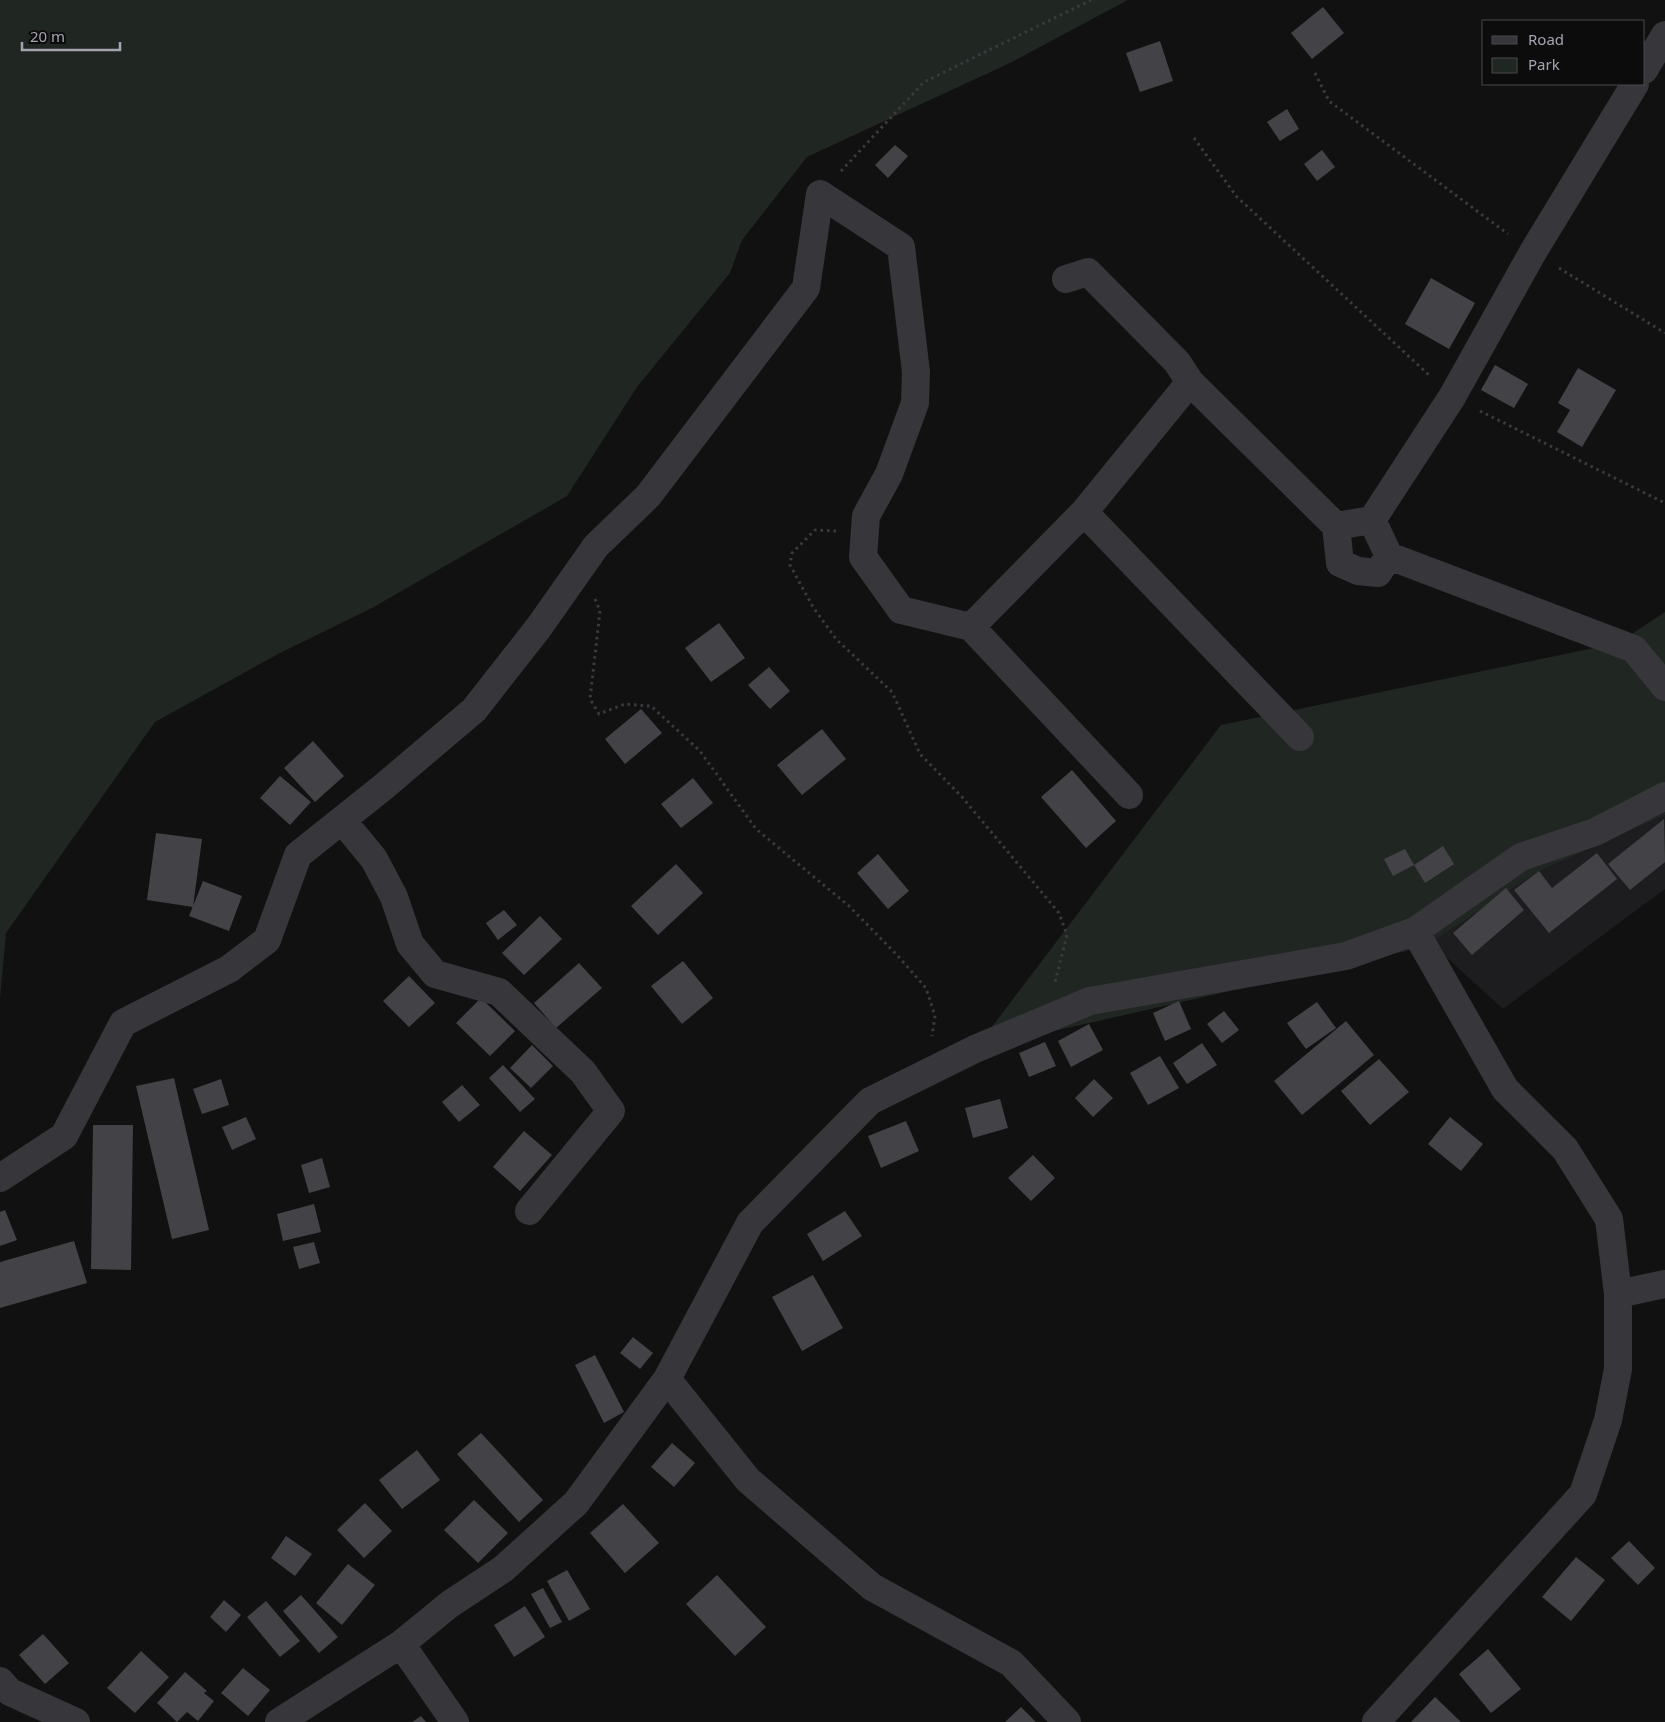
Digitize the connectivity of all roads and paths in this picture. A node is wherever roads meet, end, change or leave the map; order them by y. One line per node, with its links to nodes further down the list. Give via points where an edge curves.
1 (1091, 0): 7 (path, via 924,82)
2 (1665, 35): 3 (street)
3 (1645, 68)
4 (1315, 73): 8 (path, via 1329,101)
5 (1635, 85): 8 (street)
6 (1194, 138): 12 (path, via 1236,197)
7 (820, 194): 17 (street, via 900,247 916,372 915,403 889,474 866,516); 19 (street, via 806,288 648,496 596,546)
8 (1533, 252): 10 (path); 12 (street)
9 (1066, 278): 11 (street, via 1088,272 1178,362)
10 (1665, 333)
11 (1190, 382): 14 (street); 16 (street)
12 (1452, 397): 13 (path); 15 (street)
13 (1665, 503)
14 (1084, 512): 20 (street); 22 (street)
15 (1372, 520): 16 (street); 18 (street)
16 (1336, 526): 18 (street, via 1340,563 1358,571 1378,573)
17 (865, 531): 20 (street, via 863,557 901,610); 27 (path, via 815,530 792,552 790,566 836,639 892,692 920,754 962,797 1059,914 1067,935)
18 (1389, 556): 21 (street, via 1634,649)
19 (580, 568): 25 (street, via 474,710); 28 (path, via 600,611 590,699 599,714 625,704 651,706 700,752 756,829 849,906 897,955 926,988 935,1016)
20 (971, 627): 23 (street)
21 (1665, 687)
22 (1300, 737)
23 (1128, 796)
24 (1665, 796): 26 (street, via 1595,832 1521,857)
25 (342, 820): 29 (street, via 298,855 267,940 229,970 123,1023 64,1136); 30 (street, via 374,860 394,897 410,944 435,974 499,992 583,1072 611,1111)
26 (1416, 931): 27 (street, via 1346,956 1090,1001); 32 (street, via 1505,1089 1565,1149 1609,1219)
27 (1045, 1019): 28 (street)
28 (926, 1073): 33 (street, via 870,1101 750,1222)
29 (0, 1178)
30 (529, 1211)
31 (1665, 1284): 32 (street)
32 (1618, 1294): 36 (street, via 1618,1369 1608,1420 1583,1494)
33 (667, 1379): 34 (street, via 576,1503 503,1568 450,1604); 40 (street, via 748,1480 872,1587 1011,1663)
34 (401, 1644): 38 (street); 39 (street)
35 (0, 1681): 37 (street, via 10,1692)
36 (1379, 1721)
37 (76, 1722)
38 (279, 1722)
39 (455, 1722)
40 (1067, 1722)

